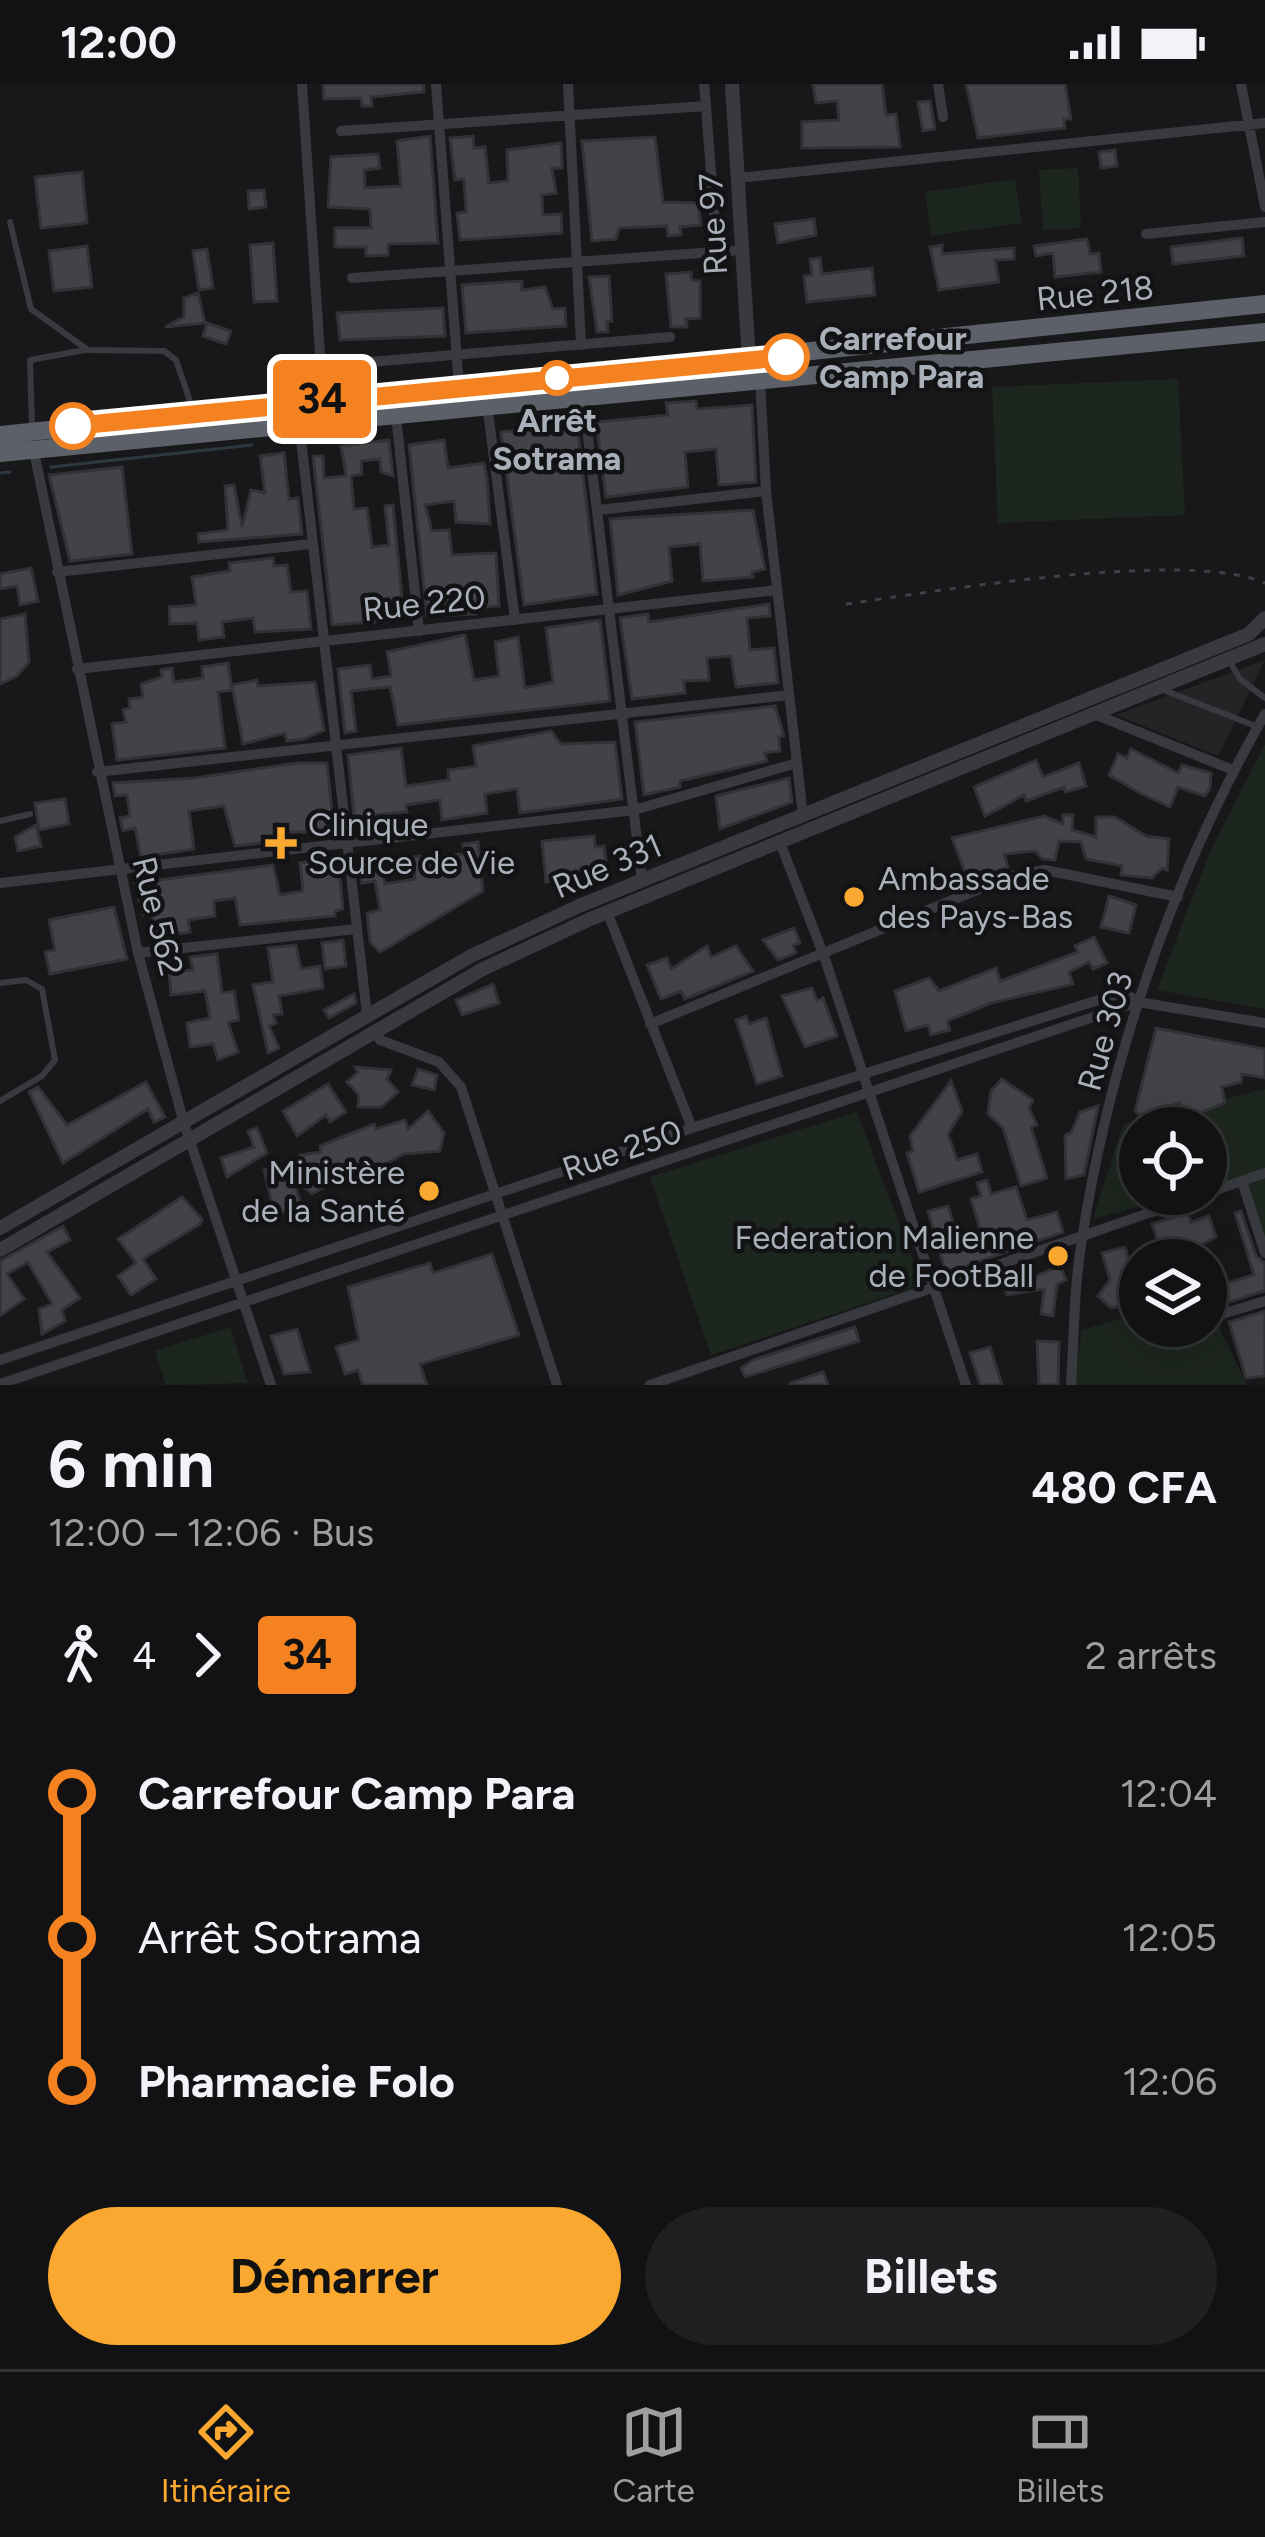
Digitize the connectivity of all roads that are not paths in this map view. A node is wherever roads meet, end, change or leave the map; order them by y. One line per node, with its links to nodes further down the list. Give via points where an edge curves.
1 (302, 84): 35 (street)
2 (436, 84): 12 (street)
3 (568, 84): 9 (street)
4 (704, 84): 8 (street)
5 (732, 84): 14 (street, Rue 97)
6 (938, 84): 10 (street)
7 (1240, 84): 11 (street)
8 (706, 106): 9 (street); 20 (street)
9 (571, 117): 12 (street); 21 (street)
10 (943, 117)
11 (1259, 124): 14 (street); 15 (street)
12 (439, 126): 13 (street); 22 (street)
13 (341, 131)
14 (738, 178): 19 (street, Rue 97)
15 (1265, 207)
16 (10, 222): 28 (lane, via 31,309)
17 (1265, 222): 18 (street)
18 (1146, 234)
19 (742, 250): 20 (street); 30 (street, Rue 97)
20 (717, 252): 21 (street)
21 (577, 263): 22 (street); 27 (street)
22 (451, 272): 23 (street); 29 (street)
23 (352, 278)
24 (1265, 304): 30 (highway, Rue 218)
25 (1265, 332): 32 (highway, Rue 218)
26 (670, 337): 27 (street)
27 (581, 345): 29 (street)
28 (88, 350): 38 (lane, via 164,351 176,360); 41 (lane, via 29,360)
29 (457, 356): 31 (street); 33 (street)
30 (749, 361): 32 (street); 33 (highway, Rue 218)
31 (358, 363)
32 (760, 380): 34 (highway, Rue 218); 43 (street)
33 (459, 386): 35 (highway, Rue 218)
34 (583, 396): 36 (highway, Rue 218); 44 (street)
35 (323, 399): 38 (highway, Rue 218)
36 (487, 404): 37 (highway, Rue 218); 50 (street)
37 (395, 412): 39 (highway, Rue 218); 51 (street)
38 (195, 413): 41 (highway, Rue 218)
39 (299, 422): 41 (highway, Rue 218); 45 (street)
40 (0, 435): 41 (highway, Rue 218)
41 (33, 440): 42 (highway, Rue 218); 46 (street, Rue 562)
42 (0, 452)
43 (766, 491): 44 (street); 47 (street)
44 (599, 510): 48 (street)
45 (311, 544): 46 (street); 52 (street)
46 (57, 572): 55 (street, Rue 562)
47 (777, 590): 48 (street, Rue 220); 57 (street)
48 (610, 609): 50 (street, Rue 220); 59 (street)
49 (1265, 618): 69 (street, Rue 331, via 1249,634)
50 (515, 620): 51 (street, Rue 220)
51 (418, 631): 52 (street, Rue 220)
52 (323, 642): 55 (street, Rue 220); 63 (street)
53 (1265, 644): 54 (street, Rue 331)
54 (1228, 660): 56 (street, Rue 331); 58 (lane)
55 (76, 669): 66 (street, Rue 562)
56 (1161, 689): 61 (street, Rue 331); 62 (lane)
57 (789, 695): 59 (street); 64 (street)
58 (1265, 698)
59 (623, 714): 63 (street); 67 (street)
60 (1265, 714): 62 (street, Rue 303)
61 (1100, 716): 65 (street); 73 (street, Rue 331)
62 (1258, 727): 65 (street, Rue 303)
63 (335, 746): 66 (street); 72 (street)
64 (796, 763): 67 (street); 69 (street)
65 (1233, 770): 77 (street, Rue 303)
66 (97, 772): 74 (street, Rue 562)
67 (634, 809): 72 (street); 76 (street)
68 (30, 814): 70 (lane)
69 (803, 816): 71 (street, Rue 331)
70 (0, 820)
71 (774, 825): 73 (street); 76 (street, Rue 331)
72 (346, 842): 74 (street); 79 (street)
73 (780, 842): 78 (street, Rue 331); 81 (street)
74 (118, 867): 75 (street); 80 (street, Rue 562)
75 (1, 879)
76 (643, 880): 84 (street, Rue 331, via 472,956)
77 (1178, 897): 81 (street, via 1045,871 1011,876); 83 (street, Rue 303)
78 (608, 914): 86 (street); 87 (street, Rue 331, via 483,969)
79 (356, 929): 80 (street); 84 (street)
80 (138, 953): 91 (street, Rue 562)
81 (824, 956): 86 (street); 88 (street)
82 (0, 983): 90 (lane, via 26,980 42,989 55,1060)
83 (1138, 1002): 85 (street, Rue 250); 88 (street, via 1124,992); 89 (street, Rue 250); 99 (street, Rue 303)
84 (367, 1015): 91 (street, Rue 331)
85 (1265, 1023)
86 (650, 1024): 92 (street)
87 (376, 1032): 93 (street, Rue 331); 96 (street, via 456,1077)
88 (862, 1074): 89 (street); 92 (street)
89 (869, 1095): 97 (street, Rue 250); 103 (street)
90 (0, 1101)
91 (184, 1120): 93 (street, Rue 562); 98 (street, Rue 331)
92 (692, 1128): 96 (street)
93 (191, 1141): 100 (street, Rue 331); 102 (street, Rue 562)
94 (1265, 1173): 95 (street)
95 (1242, 1181): 99 (street); 101 (street)
96 (494, 1194): 97 (street); 102 (street)
97 (502, 1219): 105 (street, Rue 250); 110 (street)
98 (0, 1228)
99 (1081, 1240): 103 (street); 113 (street, Rue 303)
100 (0, 1250)
101 (1265, 1252)
102 (238, 1281): 105 (street, Rue 562); 107 (street)
103 (935, 1289): 111 (street); 112 (street)
104 (1265, 1301): 106 (street)
105 (245, 1303): 108 (street, Rue 250); 109 (street, Rue 562)
106 (1227, 1312)
107 (0, 1360)
108 (0, 1384)
109 (272, 1385)
110 (557, 1385)
111 (650, 1385)
112 (966, 1385)
113 (1071, 1385)

